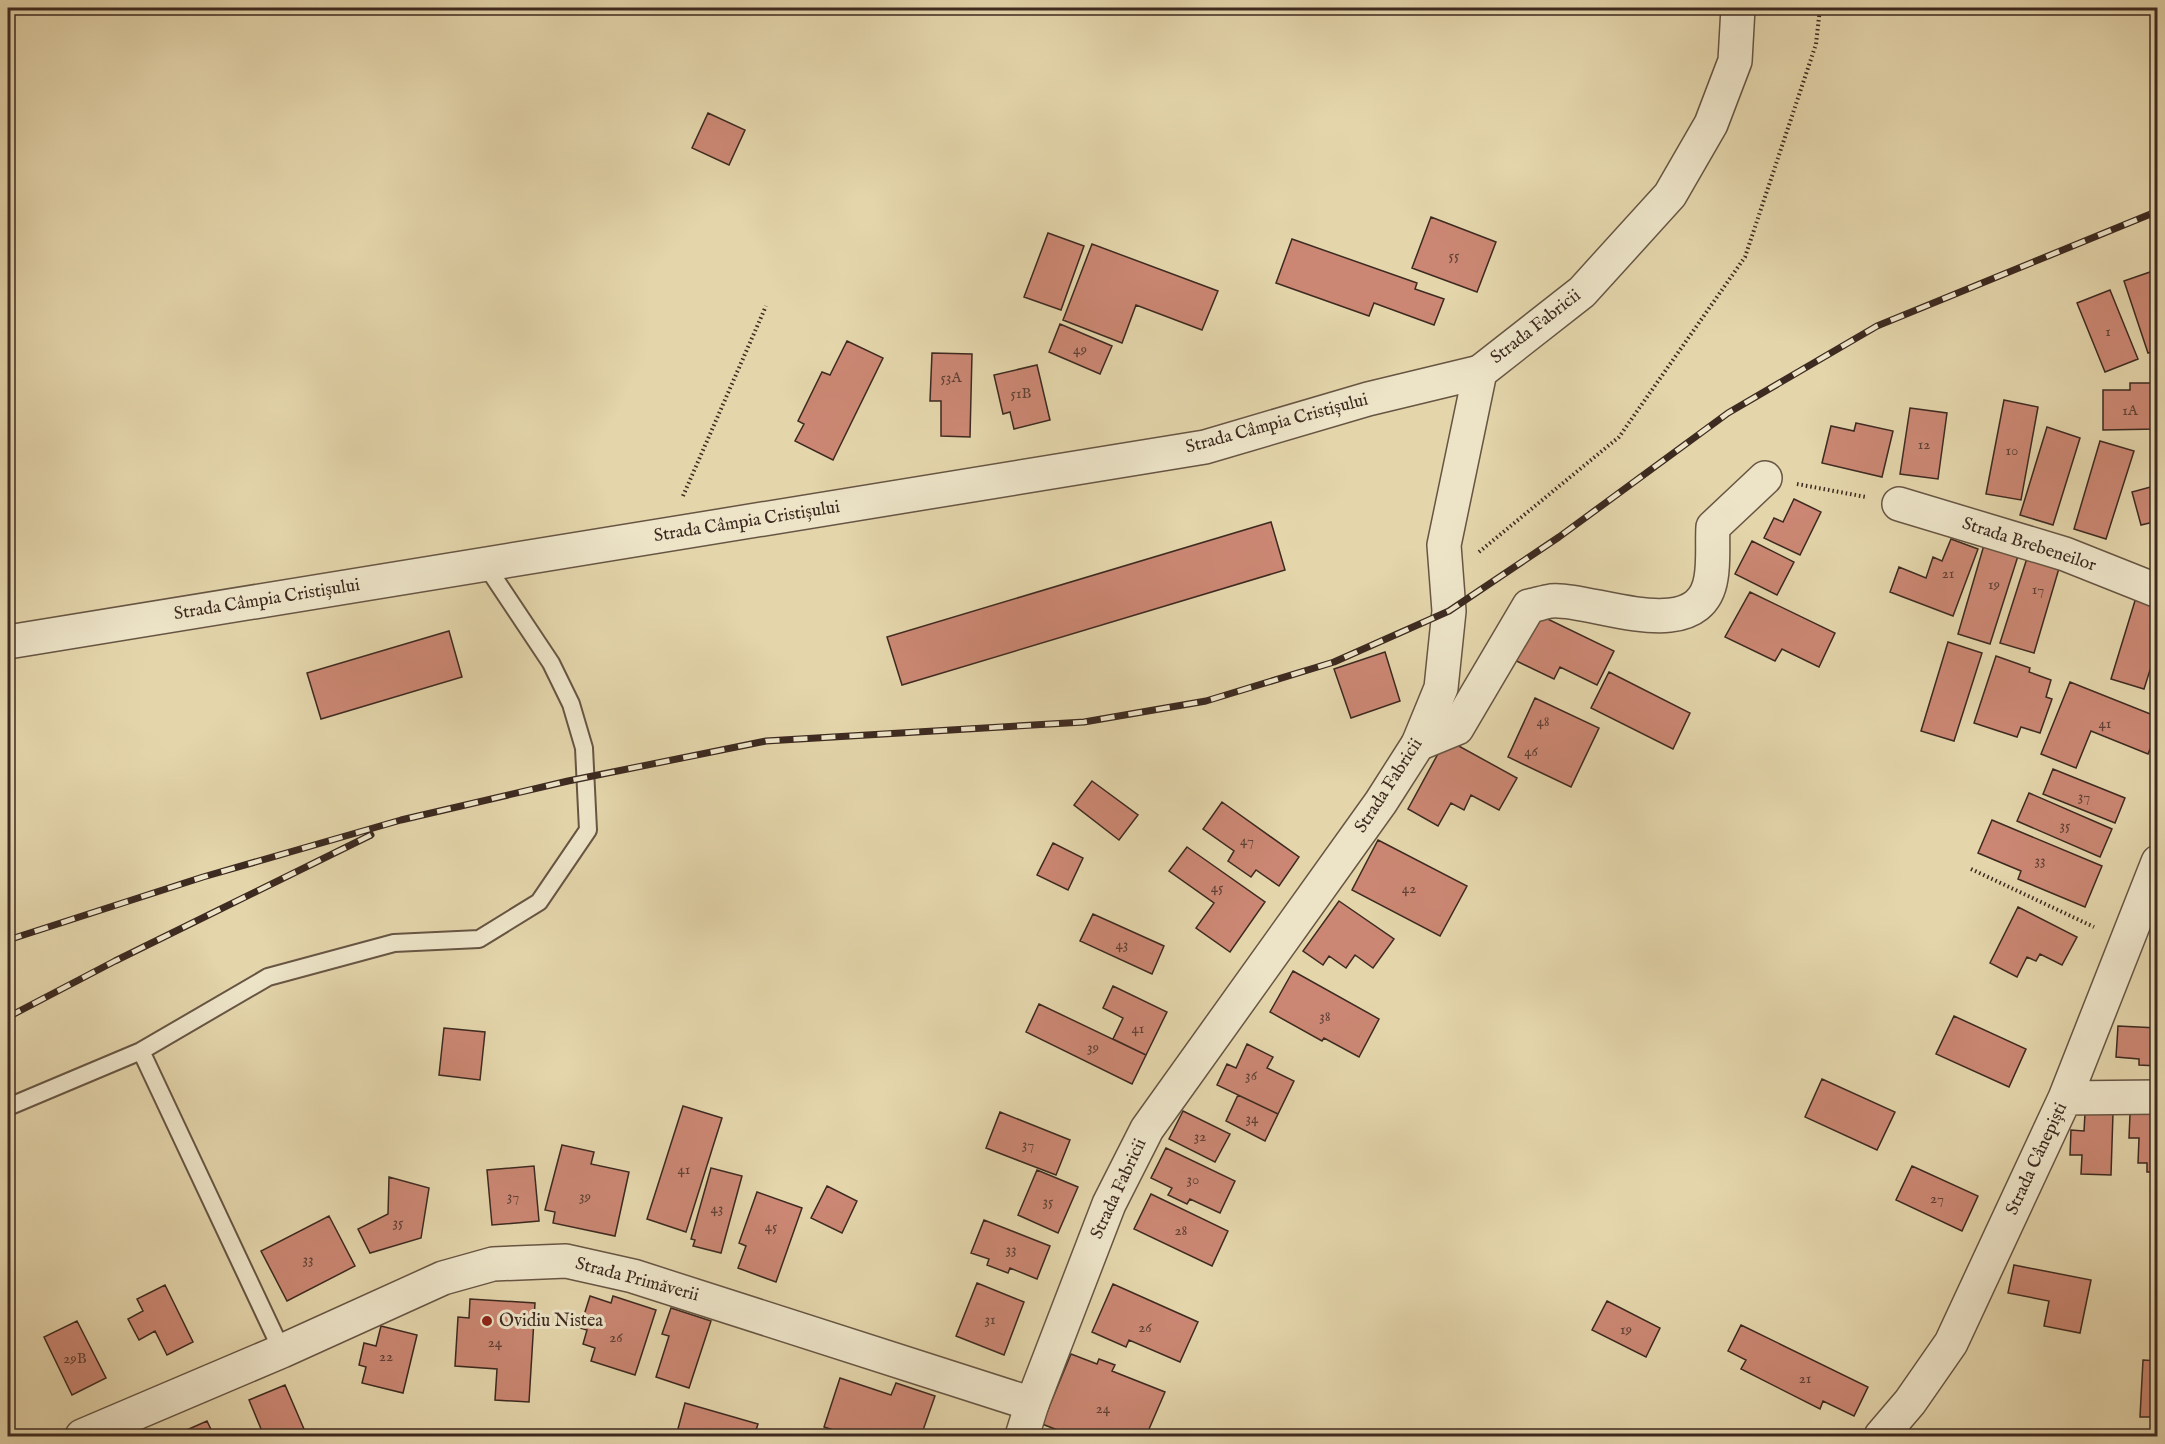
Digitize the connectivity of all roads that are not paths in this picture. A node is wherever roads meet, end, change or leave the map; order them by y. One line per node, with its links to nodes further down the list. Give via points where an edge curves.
1 (1738, 8): 2 (street, Strada Fabricii, via 1734,61 1711,124 1670,195 1582,292)
2 (1480, 372): 5 (street, Strada Câmpia Cristișului, via 1368,399 1205,447); 8 (street, Strada Fabricii, via 1444,544 1449,611 1441,688)
3 (1765, 478): 8 (street, via 1713,527 1711,579 1701,601 1680,614 1631,615 1553,600 1529,606 1457,728)
4 (1899, 504): 6 (street, Strada Brebeneilor, via 2065,554)
5 (485, 564): 7 (street, Strada Câmpia Cristișului); 10 (lane, via 551,663 572,704 584,748 588,830 539,902 479,939 394,943 268,977)
6 (2157, 591)
7 (8, 642)
8 (1418, 744): 15 (street, Strada Fabricii, via 1381,802 1147,1129 1109,1204)
9 (2157, 862): 12 (street, Strada Cânepiști)
10 (141, 1051): 13 (lane); 14 (lane)
11 (2157, 1097): 12 (street)
12 (2065, 1098): 18 (street, Strada Cânepiști, via 1951,1343)
13 (8, 1107)
14 (282, 1351): 15 (street, Strada Primăverii, via 443,1278 493,1264 566,1261 633,1276); 16 (street, Strada Primăverii)
15 (1032, 1404): 17 (street, Strada Fabricii)
16 (82, 1437)
17 (1022, 1437)
18 (1881, 1437)

